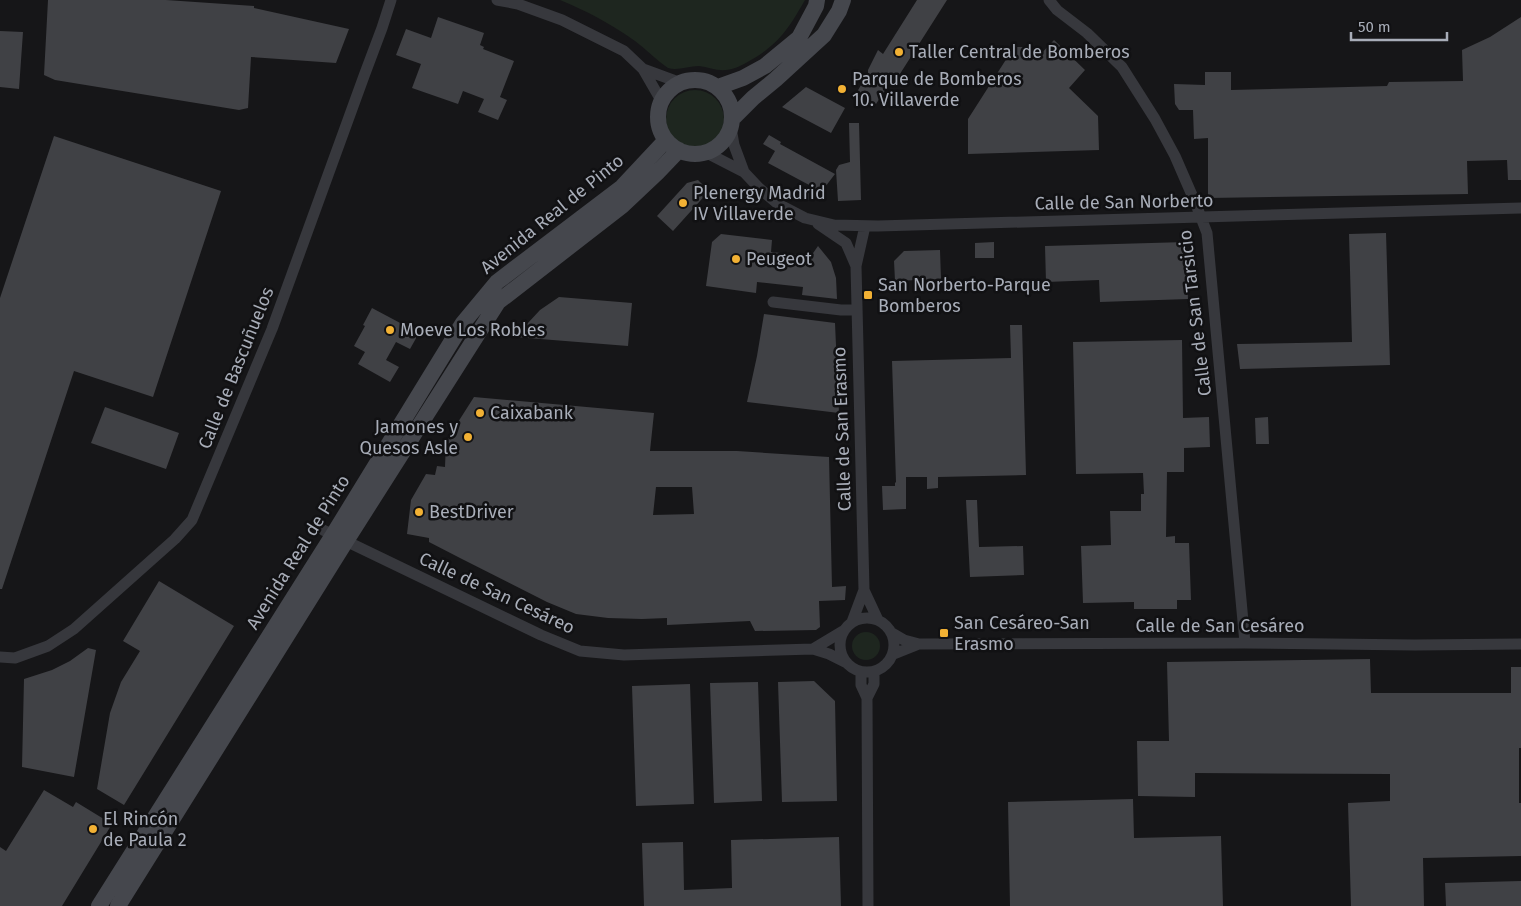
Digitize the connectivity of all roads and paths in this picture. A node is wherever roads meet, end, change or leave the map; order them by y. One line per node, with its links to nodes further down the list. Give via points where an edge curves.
1 (391, 0): 33 (street, Calle de Bascuñuelos, via 272,330 192,520 74,629 48,646 14,658)
2 (497, 0): 6 (street, via 562,20 624,51)
3 (817, 0): 8 (main road, via 799,38 765,66)
4 (843, 0): 10 (main road, via 824,35 753,98)
5 (1049, 0): 16 (street, Calle de San Tarsicio, via 1056,10 1087,32 1122,67 1175,156)
6 (643, 69): 7 (street); 9 (street)
7 (681, 83): 8 (main road, via 693,80); 9 (main road)
8 (718, 87): 10 (main road, via 729,101)
9 (662, 102): 11 (main road, via 658,116 660,130)
10 (732, 123): 13 (main road, via 722,143); 14 (street, Calle de San Norberto, via 734,145)
11 (666, 140): 12 (main road); 22 (main road, Avenida Real de Pinto, via 622,187 497,282 463,324)
12 (678, 150): 13 (main road); 22 (main road, Avenida Real de Pinto, via 622,206 498,302)
13 (707, 153): 14 (street, Calle de San Norberto)
14 (744, 172): 17 (street, Calle de San Norberto, via 778,204)
15 (1521, 208): 16 (street, Calle de San Norberto)
16 (1201, 218): 18 (street, Calle de San Norberto); 28 (street, Calle de San Tarsicio, via 1207,233)
17 (814, 221): 18 (street, Calle de San Norberto); 19 (street, Calle de San Erasmo, via 846,243)
18 (864, 226): 19 (street, Calle de San Erasmo)
19 (856, 266): 21 (street, Calle de San Erasmo)
20 (773, 302): 21 (street)
21 (857, 310): 23 (street, Calle de San Erasmo)
22 (334, 535): 31 (street, Calle de San Cesáreo, via 540,635 580,651 624,655); 38 (main road, Avenida Real de Pinto); 39 (main road, Avenida Real de Pinto)
23 (864, 590): 24 (street, Calle de San Erasmo); 25 (street, Calle de San Erasmo)
24 (878, 620): 25 (street, via 864,618); 27 (street)
25 (852, 622): 26 (street)
26 (843, 631): 31 (street, Calle de San Cesáreo); 34 (street, via 840,647)
27 (892, 633): 29 (street, Calle de San Cesáreo); 32 (street)
28 (1245, 643): 29 (street, Calle de San Cesáreo); 30 (street, Calle de San Cesáreo)
29 (919, 644): 32 (street, Calle de San Cesáreo)
30 (1521, 644)
31 (813, 649): 34 (street, Calle de San Cesáreo)
32 (894, 654): 36 (street, via 886,665)
33 (0, 657)
34 (847, 663): 35 (street)
35 (861, 672): 36 (street); 37 (street, via 861,685)
36 (874, 672): 37 (street, via 874,684)
37 (867, 698): 40 (street)
38 (99, 906)
39 (118, 906)
40 (868, 906)

